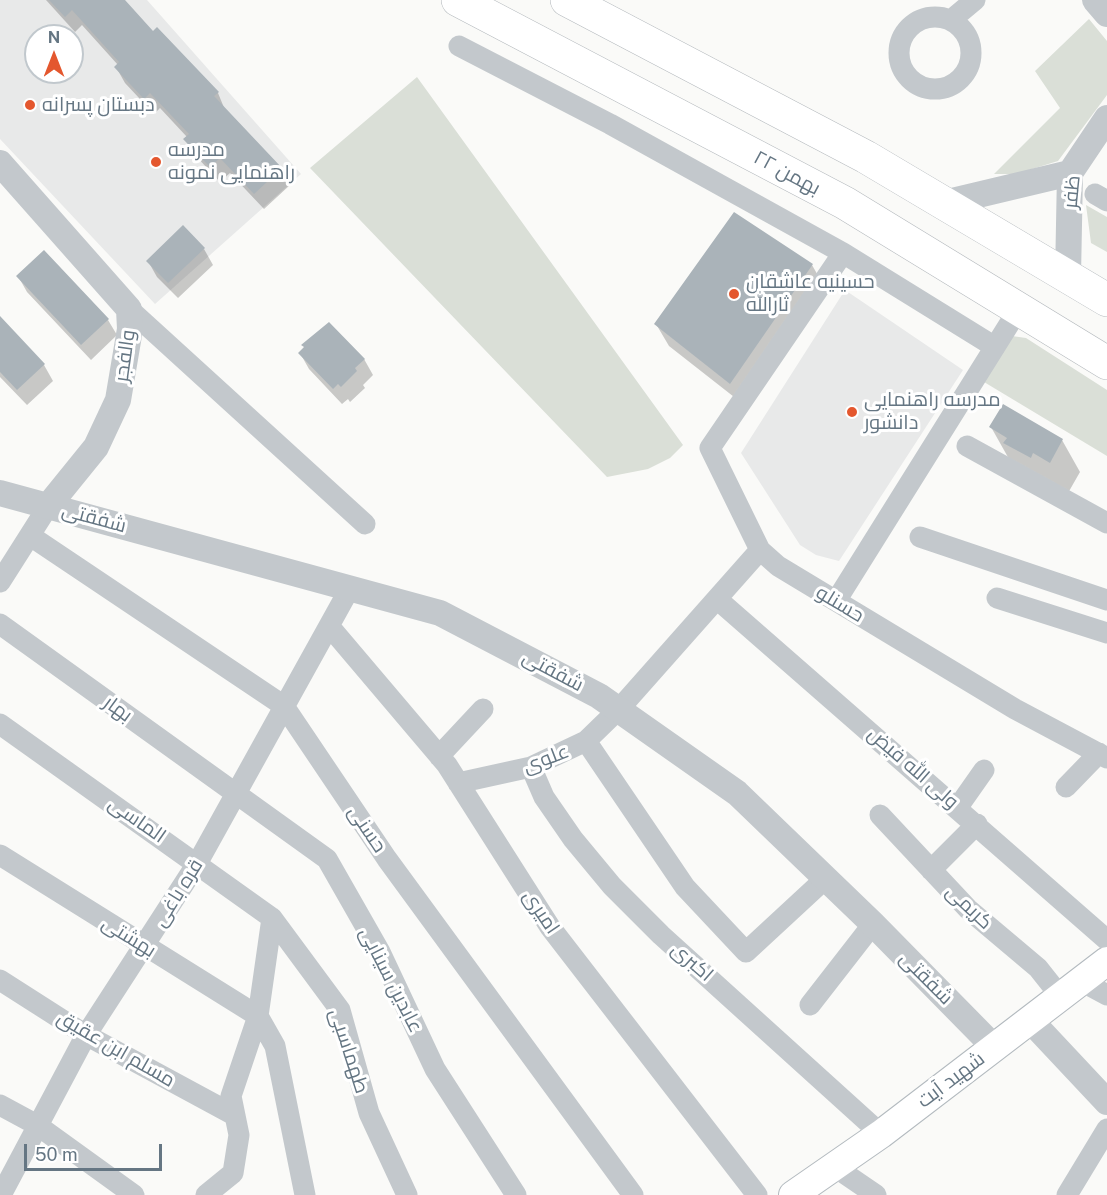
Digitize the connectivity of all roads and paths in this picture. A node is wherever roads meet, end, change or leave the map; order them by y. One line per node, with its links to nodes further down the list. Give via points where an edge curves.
1 (458, 0): 16 (highway, ۲۲ بهمن, via 845,203)
2 (567, 0): 11 (highway, via 866,157)
3 (975, 0): 6 (street)
4 (1095, 0): 5 (street)
5 (1107, 14)
6 (951, 20)
7 (459, 46): 12 (street)
8 (1107, 118): 10 (street, ظفر)
9 (0, 163): 15 (street, والفجر)
10 (1070, 173): 11 (street); 13 (street, ظفر)
11 (945, 203): 13 (highway)
12 (843, 253): 17 (street); 26 (street, via 710,448)
13 (1068, 276): 14 (highway)
14 (1107, 300)
15 (129, 309): 21 (street, والفجر, via 130,329 118,400 96,447); 23 (street)
16 (1018, 310): 17 (street); 18 (highway, ۲۲ بهمن)
17 (995, 347): 32 (street)
18 (1107, 363)
19 (967, 446): 22 (street)
20 (0, 493): 21 (street, شفقتی)
21 (49, 506): 24 (street); 28 (street, شفقتی)
22 (1107, 523)
23 (365, 524)
24 (32, 537): 27 (street); 36 (street, حسنی)
25 (920, 537): 31 (street)
26 (760, 550): 29 (street); 32 (street, حسنلو, via 778,566)
27 (0, 582)
28 (350, 588): 34 (street, قره باغی); 37 (street, شفقتی, via 440,613)
29 (717, 598): 37 (street); 48 (street, ولی الله فیض)
30 (997, 598): 35 (street)
31 (1107, 600)
32 (836, 601): 42 (street, حسنلو, via 1014,709)
33 (0, 624): 47 (street, بهار)
34 (330, 627): 36 (street, قره باغی); 41 (street, امیری)
35 (1107, 633)
36 (284, 706): 47 (street, قره باغی); 81 (street, حسنی, via 387,859)
37 (620, 708): 40 (street, علوی); 54 (street, شفقتی, via 737,793)
38 (483, 709): 41 (street)
39 (0, 724): 52 (street, الماسی)
40 (586, 741): 43 (street, علوی); 54 (street, via 685,887 746,952)
41 (439, 756): 45 (street, امیری)
42 (1103, 756): 46 (street)
43 (531, 767): 45 (street, علوی); 73 (street, اکبری, via 543,797 612,886)
44 (984, 770): 48 (street)
45 (458, 783): 82 (street, امیری, via 550,927)
46 (1066, 787)
47 (235, 795): 52 (street, قره باغی); 80 (street, عابدین سینایی, via 327,859 380,952 435,1070)
48 (958, 807): 50 (street, ولی الله فیض)
49 (880, 815): 53 (street, کریمی)
50 (976, 824): 53 (street); 57 (street, ولی الله فیض)
51 (0, 855): 58 (street, بهشتی)
52 (198, 862): 55 (street, الماسی); 58 (street, قره باغی)
53 (931, 870): 61 (street, کریمی, via 968,909 1038,968)
54 (826, 878): 56 (street, شفقتی)
55 (272, 918): 64 (street); 79 (street, طهماسبی, via 340,1010 369,1113)
56 (873, 924): 63 (street); 67 (street, شفقتی)
57 (1107, 940)
58 (143, 947): 64 (street, بهشتی); 66 (street, قره باغی)
59 (1107, 961): 61 (main road, شهید آیت)
60 (0, 980): 66 (street, مسلم ابن عقیق)
61 (1071, 989): 62 (street); 65 (main road, شهید آیت)
62 (1107, 995)
63 (810, 1005)
64 (258, 1016): 70 (street, via 231,1096); 78 (street, via 275,1046)
65 (1030, 1020): 67 (main road, شهید آیت); 68 (street)
66 (86, 1035): 70 (street, مسلم ابن عقیق); 71 (street, قره باغی)
67 (994, 1047): 73 (main road, شهید آیت)
68 (1107, 1102)
69 (0, 1105): 71 (street)
70 (234, 1115): 77 (street, via 239,1135 233,1173)
71 (37, 1125): 75 (street, قره باغی); 76 (street)
72 (1107, 1130): 86 (street)
73 (881, 1134): 74 (main road, شهید آیت)
74 (835, 1167): 83 (main road, شهید آیت); 84 (main road); 85 (street)
75 (1, 1195)
76 (134, 1195)
77 (206, 1195)
78 (304, 1195)
79 (407, 1195)
80 (516, 1195)
81 (633, 1195)
82 (757, 1195)
83 (793, 1195)
84 (813, 1195)
85 (876, 1195)
86 (1067, 1195)

